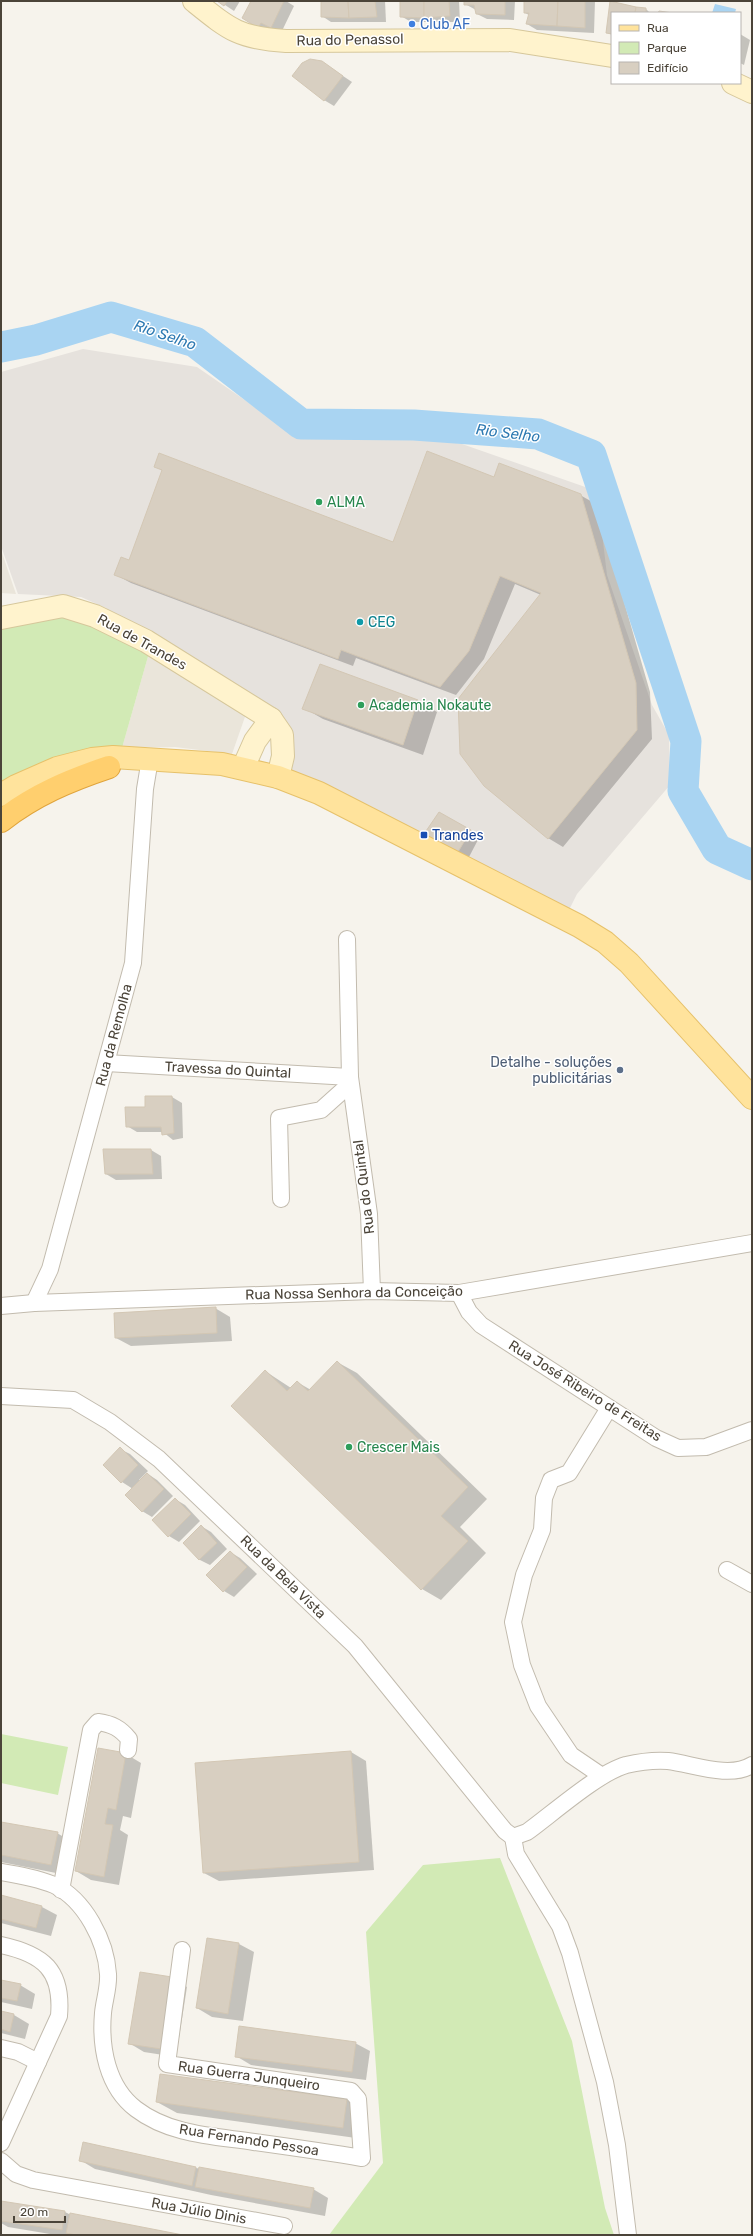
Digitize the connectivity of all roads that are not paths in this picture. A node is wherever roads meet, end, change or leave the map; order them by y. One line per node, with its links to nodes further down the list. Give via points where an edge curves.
1 (194, 1): 2 (street, Rua do Penassol, via 227,28 256,39 510,40)
2 (611, 56)
3 (735, 84): 4 (street)
4 (752, 92)
5 (1, 618): 6 (street, Rua de Trandes, via 63,606 95,616 146,641)
6 (271, 719): 9 (street, via 255,741); 10 (street, Rua de Trandes, via 282,735 284,756)
7 (150, 759): 8 (main road); 9 (main road); 11 (main road, via 92,759 57,768); 15 (street, Rua da Remolha, via 145,789 133,963)
8 (109, 768): 12 (main road, via 76,773 46,783); 13 (highway, via 49,790)
9 (243, 768): 10 (main road)
10 (278, 777): 17 (main road, via 319,793 456,862 605,942 629,963)
11 (1, 795)
12 (1, 809)
13 (1, 820)
14 (347, 940): 16 (street, Rua do Quintal)
15 (106, 1063): 16 (street, Travessa do Quintal); 22 (street, Rua da Remolha, via 50,1269)
16 (350, 1080): 18 (street, via 321,1110 279,1118); 20 (street, Rua do Quintal, via 369,1214)
17 (752, 1098)
18 (281, 1199)
19 (752, 1243): 21 (street, Rua Nossa Senhora da Conceição)
20 (372, 1291): 21 (street, Rua Nossa Senhora da Conceição); 22 (street, Rua Nossa Senhora da Conceição)
21 (459, 1293): 25 (street, Rua José Ribeiro de Freitas, via 469,1312 481,1325)
22 (34, 1303): 23 (street, Rua Nossa Senhora da Conceição)
23 (1, 1306)
24 (1, 1396): 32 (street, Rua da Bela Vista, via 73,1400 110,1422 159,1459 355,1646 505,1831)
25 (609, 1408): 26 (street, Rua José Ribeiro de Freitas, via 656,1438 678,1448 706,1447); 31 (street, via 569,1473 551,1480 544,1498 542,1530 524,1575 513,1622 522,1665 538,1706 571,1755)
26 (752, 1430)
27 (727, 1570): 28 (street)
28 (752, 1584)
29 (128, 1750): 34 (street, via 129,1739 122,1730 109,1723 98,1722 91,1730)
30 (752, 1765): 31 (street, via 725,1770 667,1761 649,1761 625,1766)
31 (602, 1776): 32 (street, via 527,1832)
32 (513, 1837): 43 (street, via 516,1854 560,1926 570,1953 605,2082 617,2145)
33 (1, 1872): 34 (street, Rua Fernando Pessoa, via 27,1876)
34 (61, 1890): 40 (street, Rua Fernando Pessoa, via 76,1901 93,1924 105,1951 108,1975 101,2038 115,2084 135,2109 161,2124 189,2132)
35 (1, 1945): 38 (street, via 24,1950 41,1960 54,1976 61,1997 59,2016)
36 (182, 1950): 40 (street, Rua Guerra Junqueiro, via 167,2064 351,2091 358,2099)
37 (1, 2048): 38 (street, via 18,2052)
38 (38, 2062): 39 (street)
39 (1, 2143)
40 (362, 2158)
41 (1, 2161): 42 (street, Rua Júlio Dinis, via 16,2174 33,2180)
42 (284, 2226)
43 (628, 2235)

